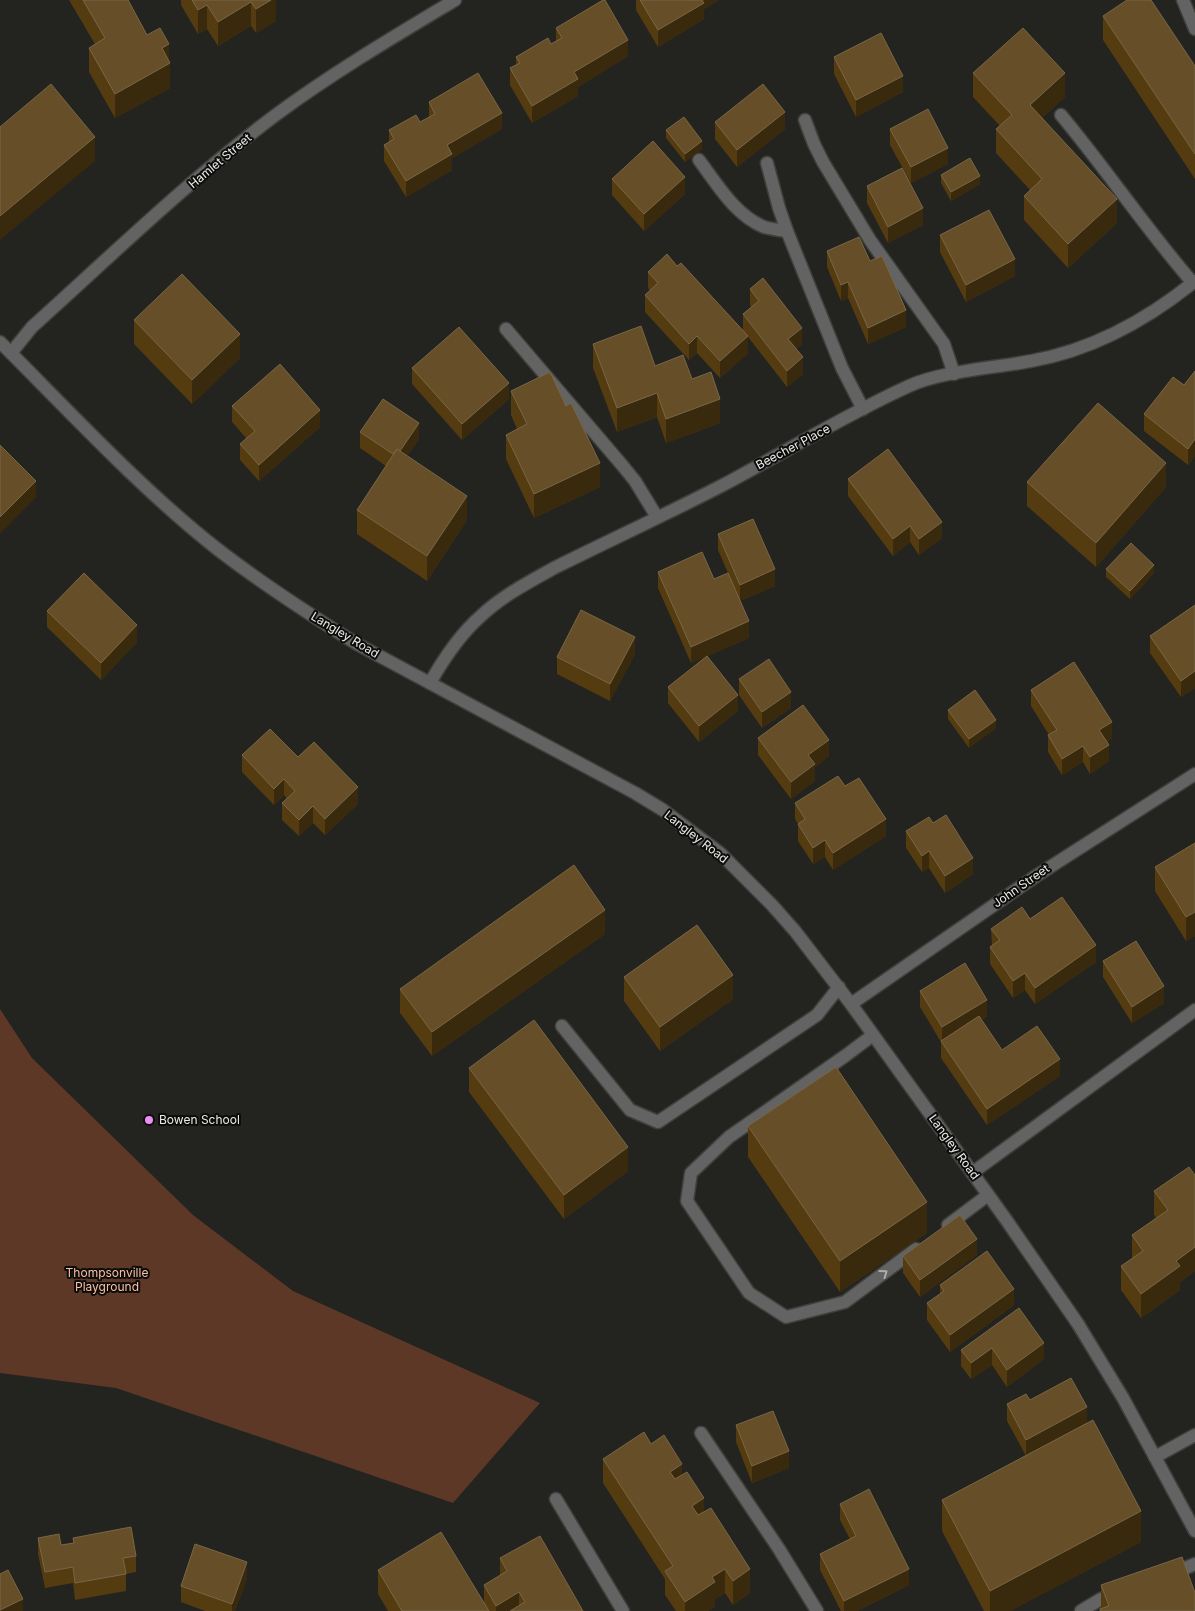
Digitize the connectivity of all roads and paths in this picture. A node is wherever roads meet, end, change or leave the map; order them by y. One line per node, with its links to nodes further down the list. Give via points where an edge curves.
1 (455, 0): 12 (street, Hamlet Street, via 335,73 226,154 32,327)
2 (1183, 0): 3 (street)
3 (1195, 29)
4 (1061, 115): 9 (street, via 1147,228)
5 (805, 120): 13 (street, via 823,162 870,240 944,344)
6 (699, 160): 8 (street, via 728,198 752,221)
7 (767, 164): 8 (street)
8 (787, 232): 14 (street, via 842,368)
9 (1194, 282): 13 (street, Beecher Place, via 1150,313 1102,340 1034,361)
10 (506, 328): 15 (street, via 635,481)
11 (0, 342): 12 (street, Langley Road)
12 (11, 354): 16 (street, Langley Road, via 148,488 216,548 323,623)
13 (954, 374): 14 (street, Beecher Place, via 911,385)
14 (864, 409): 15 (street, Beecher Place)
15 (657, 517): 16 (street, Beecher Place, via 554,568 482,614 444,660)
16 (430, 683): 18 (street, Langley Road, via 636,793 689,829 720,853 772,905)
17 (1195, 774): 19 (street, John Street, via 1036,876)
18 (839, 987): 19 (street, Langley Road); 21 (street, via 817,1015 658,1122 630,1110)
19 (851, 1004): 22 (street, Langley Road)
20 (1195, 1010): 23 (street)
21 (562, 1026)
22 (873, 1035): 23 (street, Langley Road); 26 (street, one-way to 26, via 729,1137 691,1173 687,1201 748,1293 786,1317 845,1302)
23 (972, 1173): 24 (street, Langley Road)
24 (988, 1195): 25 (street); 29 (street, Langley Road, via 1088,1340)
25 (939, 1232)
26 (923, 1244)
27 (701, 1433): 36 (street)
28 (1195, 1435): 29 (street)
29 (1155, 1457): 31 (street, Langley Road)
30 (556, 1499): 35 (street)
31 (1195, 1531)
32 (1195, 1564): 33 (street)
33 (1162, 1577)
34 (1127, 1589): 37 (street, via 1100,1599)
35 (623, 1611)
36 (818, 1611)
37 (1081, 1611)

